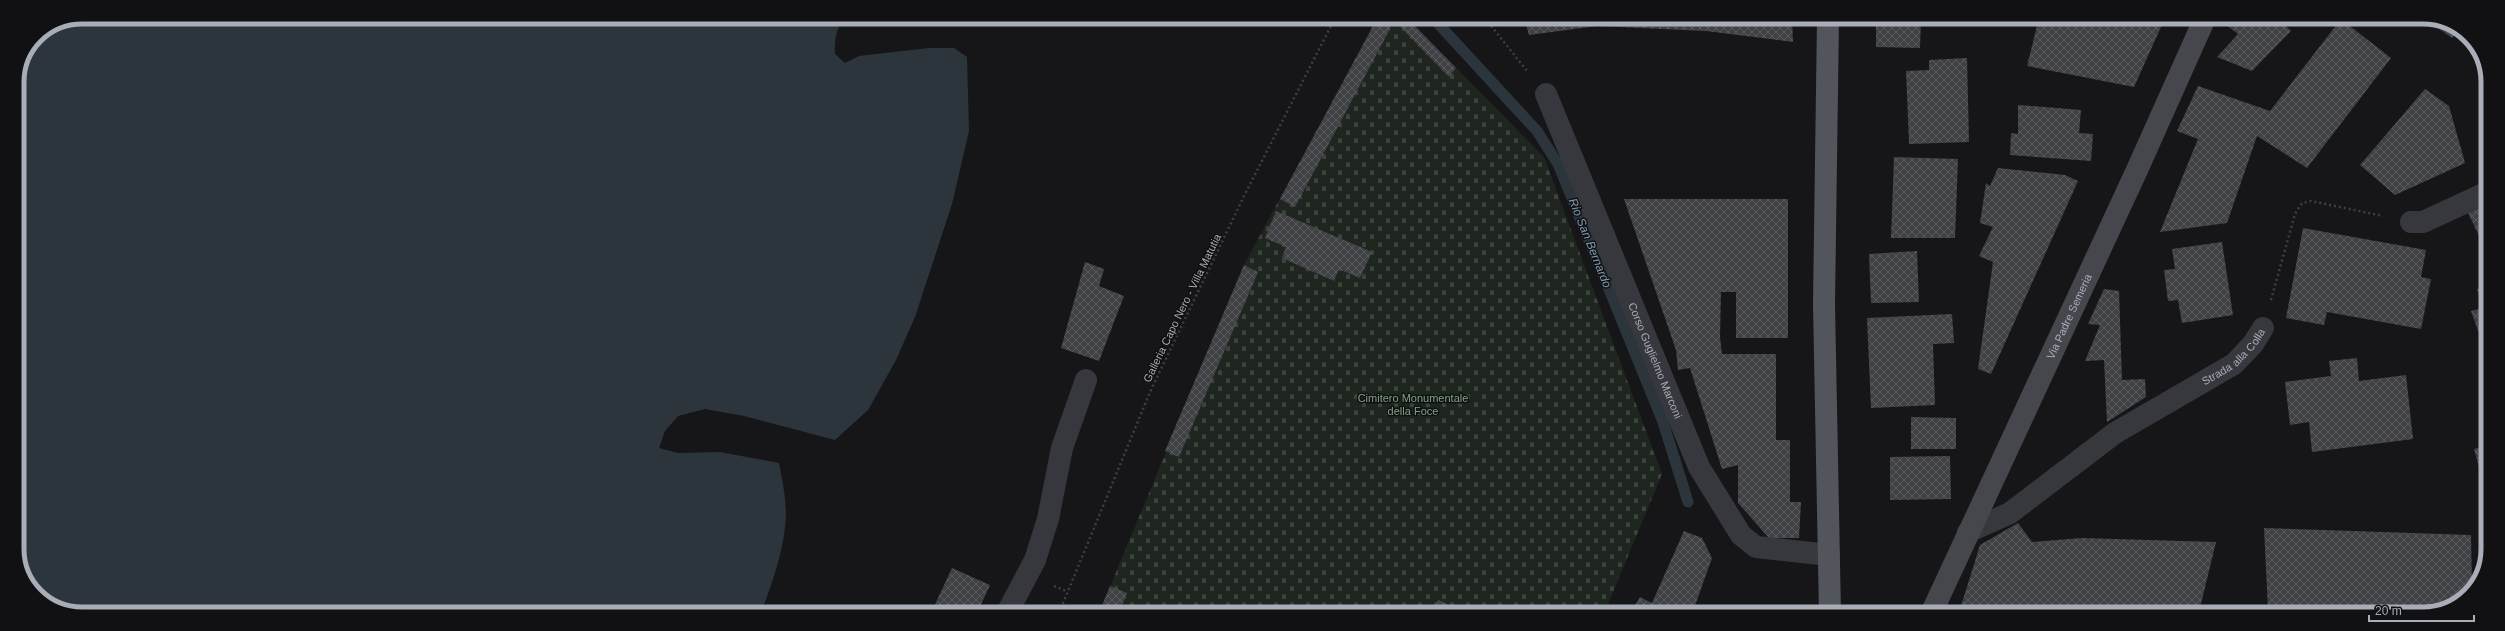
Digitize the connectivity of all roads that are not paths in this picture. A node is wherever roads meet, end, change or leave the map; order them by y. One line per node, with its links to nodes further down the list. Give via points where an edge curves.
1 (1828, 24): 9 (main road, via 1824,304)
2 (2202, 24): 8 (main road, Via Padre Semeria)
3 (1546, 94): 9 (street, Corso Guglielmo Marconi, via 1702,473 1741,535 1756,547)
4 (2481, 195): 5 (street, via 2423,222)
5 (2411, 222)
6 (2263, 328): 8 (street, Strada alla Colla, via 2253,344 2234,364 2115,433 2010,513)
7 (1086, 380): 10 (street, via 1062,448 1048,519 1035,560)
8 (1968, 532): 12 (main road, Via Padre Semeria)
9 (1829, 554): 11 (main road)
10 (1010, 607)
11 (1830, 607)
12 (1933, 607)

